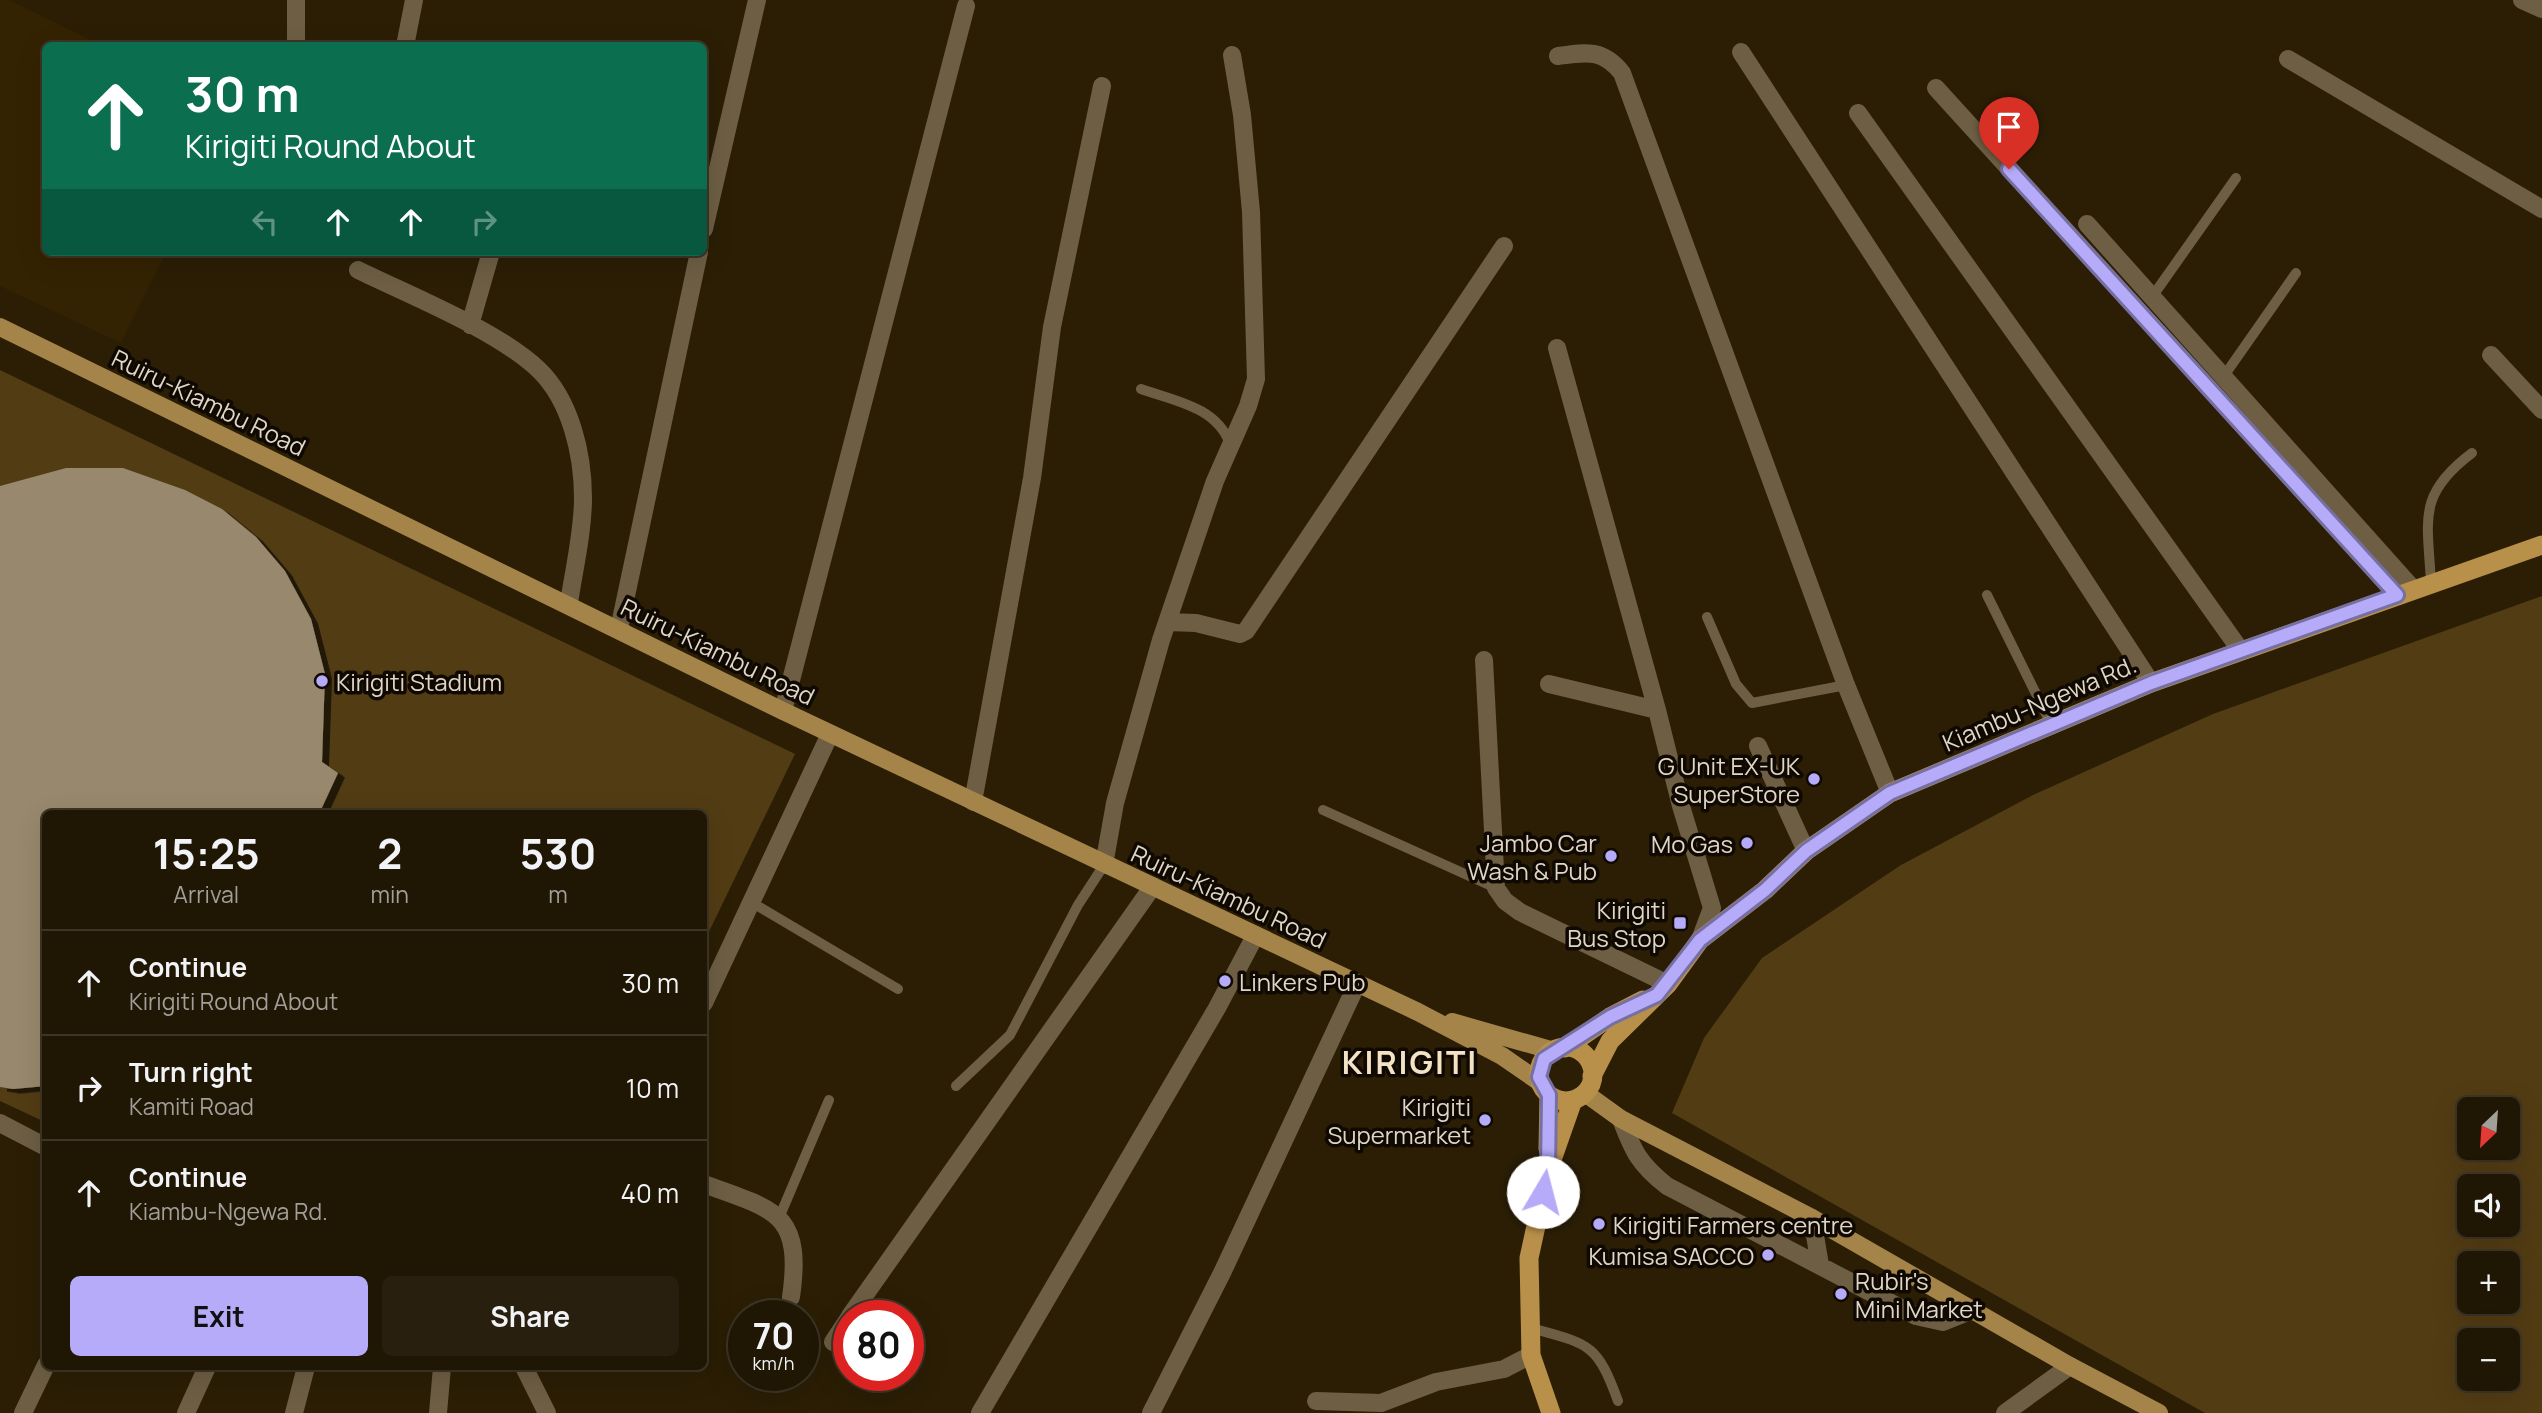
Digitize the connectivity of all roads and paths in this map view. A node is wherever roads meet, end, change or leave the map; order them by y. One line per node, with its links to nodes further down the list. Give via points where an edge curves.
1 (296, 0): 7 (street)
2 (415, 0): 8 (street)
3 (757, 0): 18 (street)
4 (2522, 0): 6 (street)
5 (966, 6): 48 (street)
6 (2542, 9)
7 (296, 42)
8 (406, 42)
9 (1741, 52): 44 (street)
10 (1232, 55): 33 (street, via 1250,200 1257,341 1256,379)
11 (1558, 55): 46 (street, via 1601,55 1622,73)
12 (2288, 60): 17 (street)
13 (1102, 86): 53 (street, via 1052,327 1032,478)
14 (1936, 88): 36 (street)
15 (1858, 113): 42 (street)
16 (2236, 178): 25 (lane)
17 (2542, 209)
18 (707, 216)
19 (2087, 224): 25 (street)
20 (1504, 246): 40 (street, via 1246,631 1240,634 1196,623)
21 (490, 256): 26 (street)
22 (698, 256): 41 (street)
23 (358, 270): 26 (street)
24 (2296, 273): 30 (lane)
25 (2152, 297): 30 (street)
26 (470, 325): 38 (street, via 540,370 570,421 581,460 583,500)
27 (0, 327): 38 (main road, Ruiru-Kiambu Road)
28 (1557, 348): 47 (street)
29 (2491, 355): 32 (street)
30 (2224, 376): 36 (street)
31 (1141, 389): 33 (lane, via 1204,411 1218,421)
32 (2542, 410)
33 (1231, 445): 40 (street)
34 (2472, 453): 36 (lane, via 2450,470 2431,500)
35 (2542, 545): 36 (highway, Kiambu-Ngewa Rd.)
36 (2414, 589): 42 (highway, Kiambu-Ngewa Rd.)
37 (1987, 595): 49 (lane)
38 (569, 603): 41 (main road, Ruiru-Kiambu Road)
39 (1707, 617): 46 (lane, via 1736,684 1752,703)
40 (1167, 622): 56 (street, via 1115,803)
41 (619, 629): 48 (main road, Ruiru-Kiambu Road)
42 (2241, 652): 44 (highway, Kiambu-Ngewa Rd.)
43 (1484, 660): 58 (street)
44 (2151, 683): 49 (highway, Kiambu-Ngewa Rd.)
45 (1549, 684): 47 (street)
46 (1846, 685): 52 (street)
47 (1657, 710): 61 (street, via 1712,908)
48 (783, 711): 50 (main road, Ruiru-Kiambu Road)
49 (2051, 724): 52 (highway, Kiambu-Ngewa Rd.)
50 (830, 734): 53 (main road, Ruiru-Kiambu Road); 59 (street)
51 (1758, 746): 55 (street)
52 (1890, 793): 55 (highway, Kiambu-Ngewa Rd.)
53 (973, 802): 56 (main road, Ruiru-Kiambu Road)
54 (1323, 810): 58 (lane)
55 (1806, 851): 61 (highway, Kiambu-Ngewa Rd., via 1765,890)
56 (1104, 864): 57 (main road, Ruiru-Kiambu Road); 68 (lane, via 1010,1035)
57 (1153, 886): 60 (main road, Ruiru-Kiambu Road); 81 (street)
58 (1496, 888): 64 (street, via 1520,912)
59 (751, 902): 63 (lane); 65 (street)
60 (1255, 936): 62 (main road, Ruiru-Kiambu Road); 98 (street)
61 (1700, 940): 64 (highway, Kiambu-Ngewa Rd.)
62 (1357, 984): 66 (main road, Ruiru-Kiambu Road); 99 (street)
63 (898, 989)
64 (1662, 989): 67 (highway); 70 (highway, Kiambu-Ngewa Rd., via 1610,1041)
65 (707, 997)
66 (1418, 1012): 67 (main road); 69 (main road, via 1502,1056)
67 (1559, 1049): 69 (highway, via 1541,1064); 70 (highway, via 1585,1056)
68 (956, 1086)
69 (1545, 1089): 70 (highway, via 1564,1101); 75 (highway)
70 (1583, 1090): 72 (main road); 75 (highway, Kiambu-Ngewa Rd.)
71 (829, 1100): 77 (lane)
72 (1627, 1122): 78 (main road); 79 (street, via 1632,1151 1644,1168 1667,1186)
73 (0, 1123): 74 (street)
74 (42, 1145)
75 (1548, 1171): 83 (highway, via 1529,1258)
76 (707, 1185): 77 (street)
77 (779, 1218): 80 (street, via 792,1235 794,1247)
78 (1812, 1218): 79 (street); 82 (main road)
79 (1820, 1265): 82 (street, via 1929,1321)
80 (790, 1297)
81 (861, 1300)
82 (1973, 1310): 85 (main road)
83 (1531, 1328): 84 (highway); 92 (lane, via 1560,1336 1600,1357)
84 (1531, 1355): 91 (street, via 1504,1369 1436,1382 1381,1403); 100 (highway)
85 (2070, 1366): 101 (street); 102 (main road)
86 (44, 1370): 93 (street)
87 (206, 1370): 94 (street)
88 (305, 1370): 95 (street)
89 (442, 1370): 96 (street)
90 (526, 1370): 97 (street)
91 (1316, 1401)
92 (1618, 1401)
93 (23, 1413)
94 (186, 1413)
95 (293, 1413)
96 (438, 1413)
97 (547, 1413)
98 (980, 1413)
99 (1151, 1413)
100 (1550, 1413)
101 (2005, 1413)
102 (2159, 1413)

